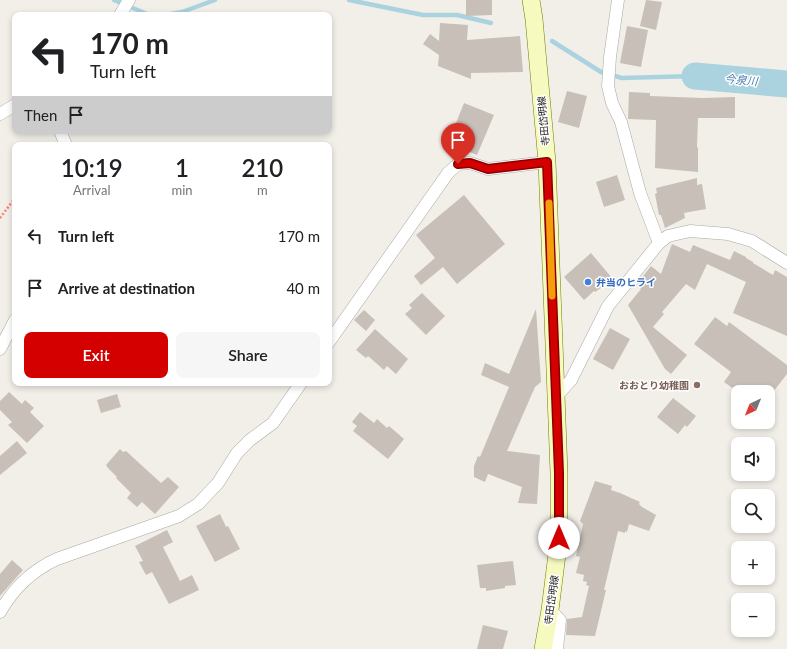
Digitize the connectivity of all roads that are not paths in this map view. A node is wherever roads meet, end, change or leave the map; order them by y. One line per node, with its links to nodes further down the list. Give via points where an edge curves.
1 (130, 0): 4 (street)
2 (531, 0): 7 (main road, 寺田岱明線)
3 (618, 0): 8 (street, via 608,78 612,103 621,122 640,193)
4 (122, 12)
5 (12, 107): 6 (street)
6 (0, 114)
7 (547, 162): 11 (street, via 488,169 470,163 458,164 448,173); 14 (main road, 寺田岱明線)
8 (659, 243): 9 (street, via 668,236 690,231 728,234 752,241); 14 (street, via 608,306 571,380)
9 (787, 263)
10 (12, 326): 12 (street)
11 (332, 338)
12 (0, 349)
13 (299, 386): 16 (street, via 273,423 237,453 218,483 198,504 179,516 41,566 21,584)
14 (556, 397): 15 (main road, 寺田岱明線, via 559,538)
15 (550, 610): 17 (main road, 寺田岱明線); 18 (street, via 560,620)
16 (0, 612)
17 (543, 649)
18 (557, 649)

